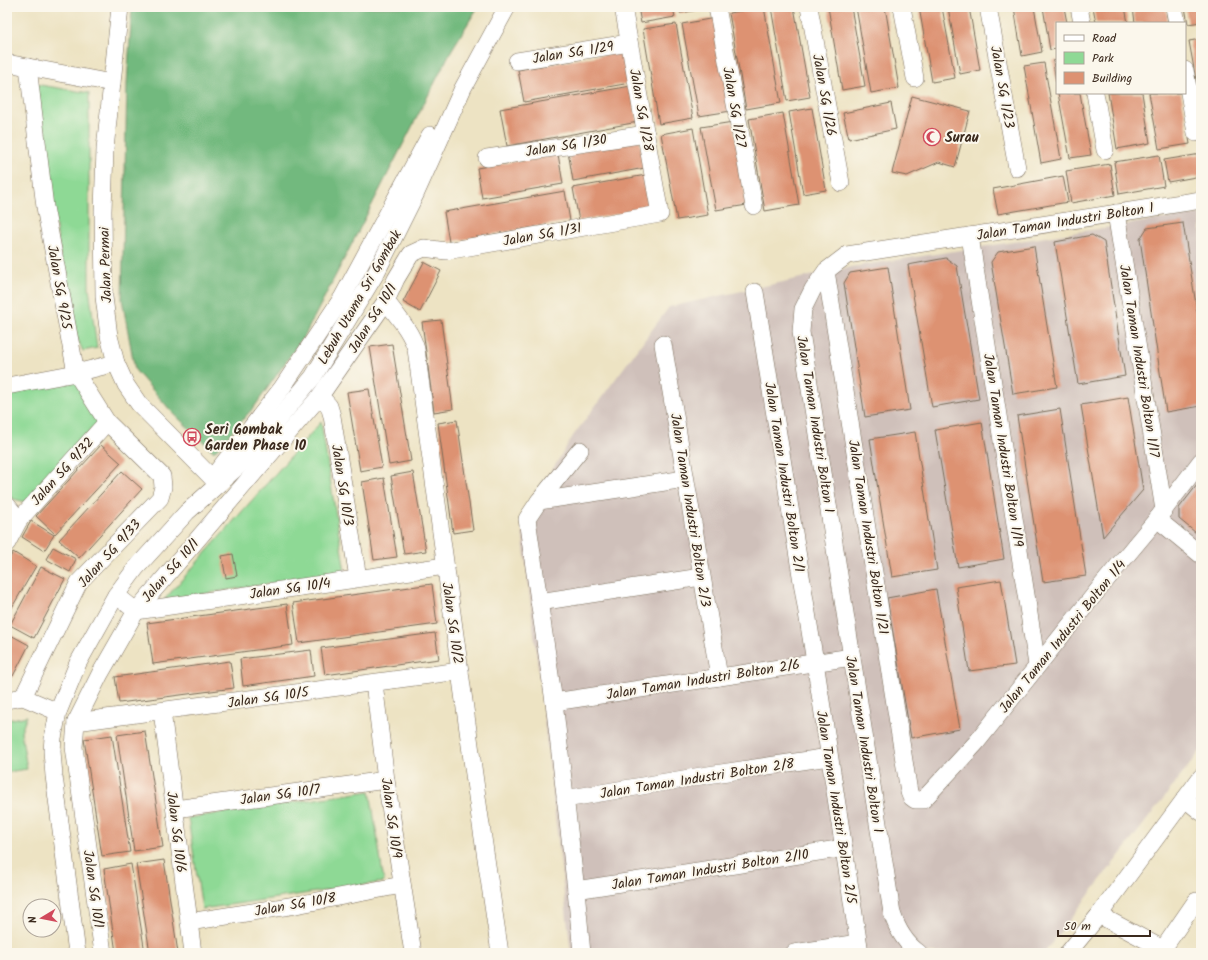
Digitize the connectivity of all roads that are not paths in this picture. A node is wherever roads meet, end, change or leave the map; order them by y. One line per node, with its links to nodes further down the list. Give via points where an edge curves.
1 (120, 7): 19 (street, Jalan Permai)
2 (496, 7): 46 (street, Lebuh Utama Sri Gombak, via 458,74 429,138 342,298)
3 (507, 7): 46 (street, Lebuh Utama Sri Gombak, via 463,88 415,196 372,279 313,377 242,462)
4 (623, 7): 13 (street, Jalan SG 1/28)
5 (717, 7): 28 (street, Jalan SG 1/27)
6 (809, 7): 26 (street, Jalan SG 1/26)
7 (902, 7): 18 (street)
8 (988, 7): 25 (street, Jalan SG 1/23)
9 (1079, 7): 11 (street)
10 (1174, 7): 12 (street)
11 (1082, 22)
12 (1177, 22)
13 (629, 43): 14 (street, Jalan SG 1/29); 22 (street, Jalan SG 1/28)
14 (517, 61)
15 (7, 63): 16 (street)
16 (28, 67): 19 (street); 38 (street, Jalan SG 9/25, via 45,207)
17 (1186, 76): 21 (street)
18 (915, 78)
19 (112, 83): 37 (street, Jalan Permai, via 105,149 104,297 109,336)
20 (1095, 94): 23 (street)
21 (1196, 133)
22 (646, 134): 24 (street, Jalan SG 1/30); 30 (street, Jalan SG 1/28)
23 (1105, 150)
24 (487, 158)
25 (1018, 168)
26 (841, 183)
27 (1201, 200): 29 (street, Jalan Taman Industri Bolton 1)
28 (754, 206)
29 (1116, 213): 31 (street, Jalan Taman Industri Bolton 1); 49 (street, Jalan Taman Industri Bolton 1/17)
30 (660, 214): 32 (street, Jalan SG 1/31, via 446,251)
31 (970, 236): 33 (street, Jalan Taman Industri Bolton 1, via 847,255); 61 (street, Jalan Taman Industri Bolton 1/19)
32 (424, 248): 35 (street, Jalan SG 10/1, via 411,254)
33 (826, 271): 59 (street, Jalan Taman Industri Bolton 1, via 803,309 801,332); 75 (street, Jalan Taman Industri Bolton 1/21, via 908,784 911,797)
34 (755, 292): 60 (street, Jalan Taman Industri Bolton 2/1)
35 (386, 301): 40 (street, Jalan SG 10/1); 53 (street, Jalan SG 10/2, via 414,340)
36 (663, 344): 45 (street, Jalan Taman Industri Bolton 2/3)
37 (116, 363): 38 (street); 46 (street, Jalan Permai, via 126,385 139,404)
38 (76, 373): 39 (street); 41 (street, Jalan SG 9/25)
39 (7, 386)
40 (320, 396): 55 (street, Jalan SG 10/3, via 329,406 332,416); 58 (street, Jalan SG 10/1)
41 (107, 422): 44 (street, Jalan SG 9/25); 50 (street, Jalan SG 9/32)
42 (580, 450): 47 (street)
43 (1201, 461): 49 (street, Jalan Taman Industri Bolton 1/4)
44 (162, 476): 65 (street, Jalan SG 9/33, via 160,498 80,582)
45 (685, 479): 47 (street); 54 (street, Jalan Taman Industri Bolton 2/3)
46 (215, 482): 56 (street, Lebuh Utama Sri Gombak, via 136,568)
47 (539, 501): 57 (street, via 527,519)
48 (7, 505): 50 (street)
49 (1161, 514): 52 (street); 61 (street, Jalan Taman Industri Bolton 1/4)
50 (19, 520): 51 (street, Jalan SG 9/32)
51 (7, 543)
52 (1201, 555)
53 (445, 566): 55 (street, Jalan SG 10/4); 62 (street, Jalan SG 10/2)
54 (701, 577): 57 (street); 63 (street, Jalan Taman Industri Bolton 2/3)
55 (358, 578): 58 (street, Jalan SG 10/4)
56 (116, 594): 58 (street); 68 (street, Lebuh Utama Sri Gombak, via 78,663)
57 (539, 602): 66 (street)
58 (136, 611): 69 (street, Jalan SG 10/1)
59 (852, 657): 60 (street, Jalan Taman Industri Bolton 2/6); 93 (street, Jalan Taman Industri Bolton 1, via 892,913 902,936)
60 (815, 662): 63 (street, Jalan Taman Industri Bolton 2/6); 70 (street, Jalan Taman Industri Bolton 2/5)
61 (1037, 665): 75 (street, Jalan Taman Industri Bolton 1/4, via 976,742 923,800)
62 (460, 671): 64 (street, Jalan SG 10/5); 90 (street, Jalan SG 10/2)
63 (719, 677): 66 (street, Jalan Taman Industri Bolton 2/6)
64 (374, 683): 67 (street, Jalan SG 10/5); 72 (street, Jalan SG 10/9)
65 (15, 698): 68 (street, Jalan SG 9/33)
66 (554, 702): 73 (street)
67 (162, 711): 69 (street, Jalan SG 10/5); 76 (street, Jalan SG 10/6)
68 (58, 712): 86 (street, Lebuh Utama Sri Gombak, via 53,738 53,764)
69 (76, 722): 87 (street, Jalan SG 10/1, via 74,747)
70 (829, 757): 73 (street, Jalan Taman Industri Bolton 2/8); 78 (street, Jalan Taman Industri Bolton 2/5)
71 (1201, 777): 74 (street)
72 (386, 780): 76 (street, Jalan SG 10/7); 79 (street, Jalan SG 10/9)
73 (564, 799): 80 (street)
74 (1184, 799): 77 (street); 82 (street)
75 (915, 800)
76 (175, 809): 83 (street, Jalan SG 10/6)
77 (1201, 812)
78 (844, 848): 80 (street, Jalan Taman Industri Bolton 2/10); 84 (street, Jalan Taman Industri Bolton 2/5)
79 (402, 885): 83 (street, Jalan SG 10/8); 89 (street, Jalan SG 10/9)
80 (576, 890): 91 (street)
81 (1196, 900): 85 (street)
82 (1099, 915): 85 (street); 94 (street)
83 (189, 922): 88 (street, Jalan SG 10/6)
84 (859, 948): 92 (street)
85 (1165, 951)
86 (77, 953)
87 (103, 953)
88 (193, 953)
89 (413, 953)
90 (500, 953)
91 (582, 953)
92 (794, 953)
93 (919, 953)
94 (1068, 953)

